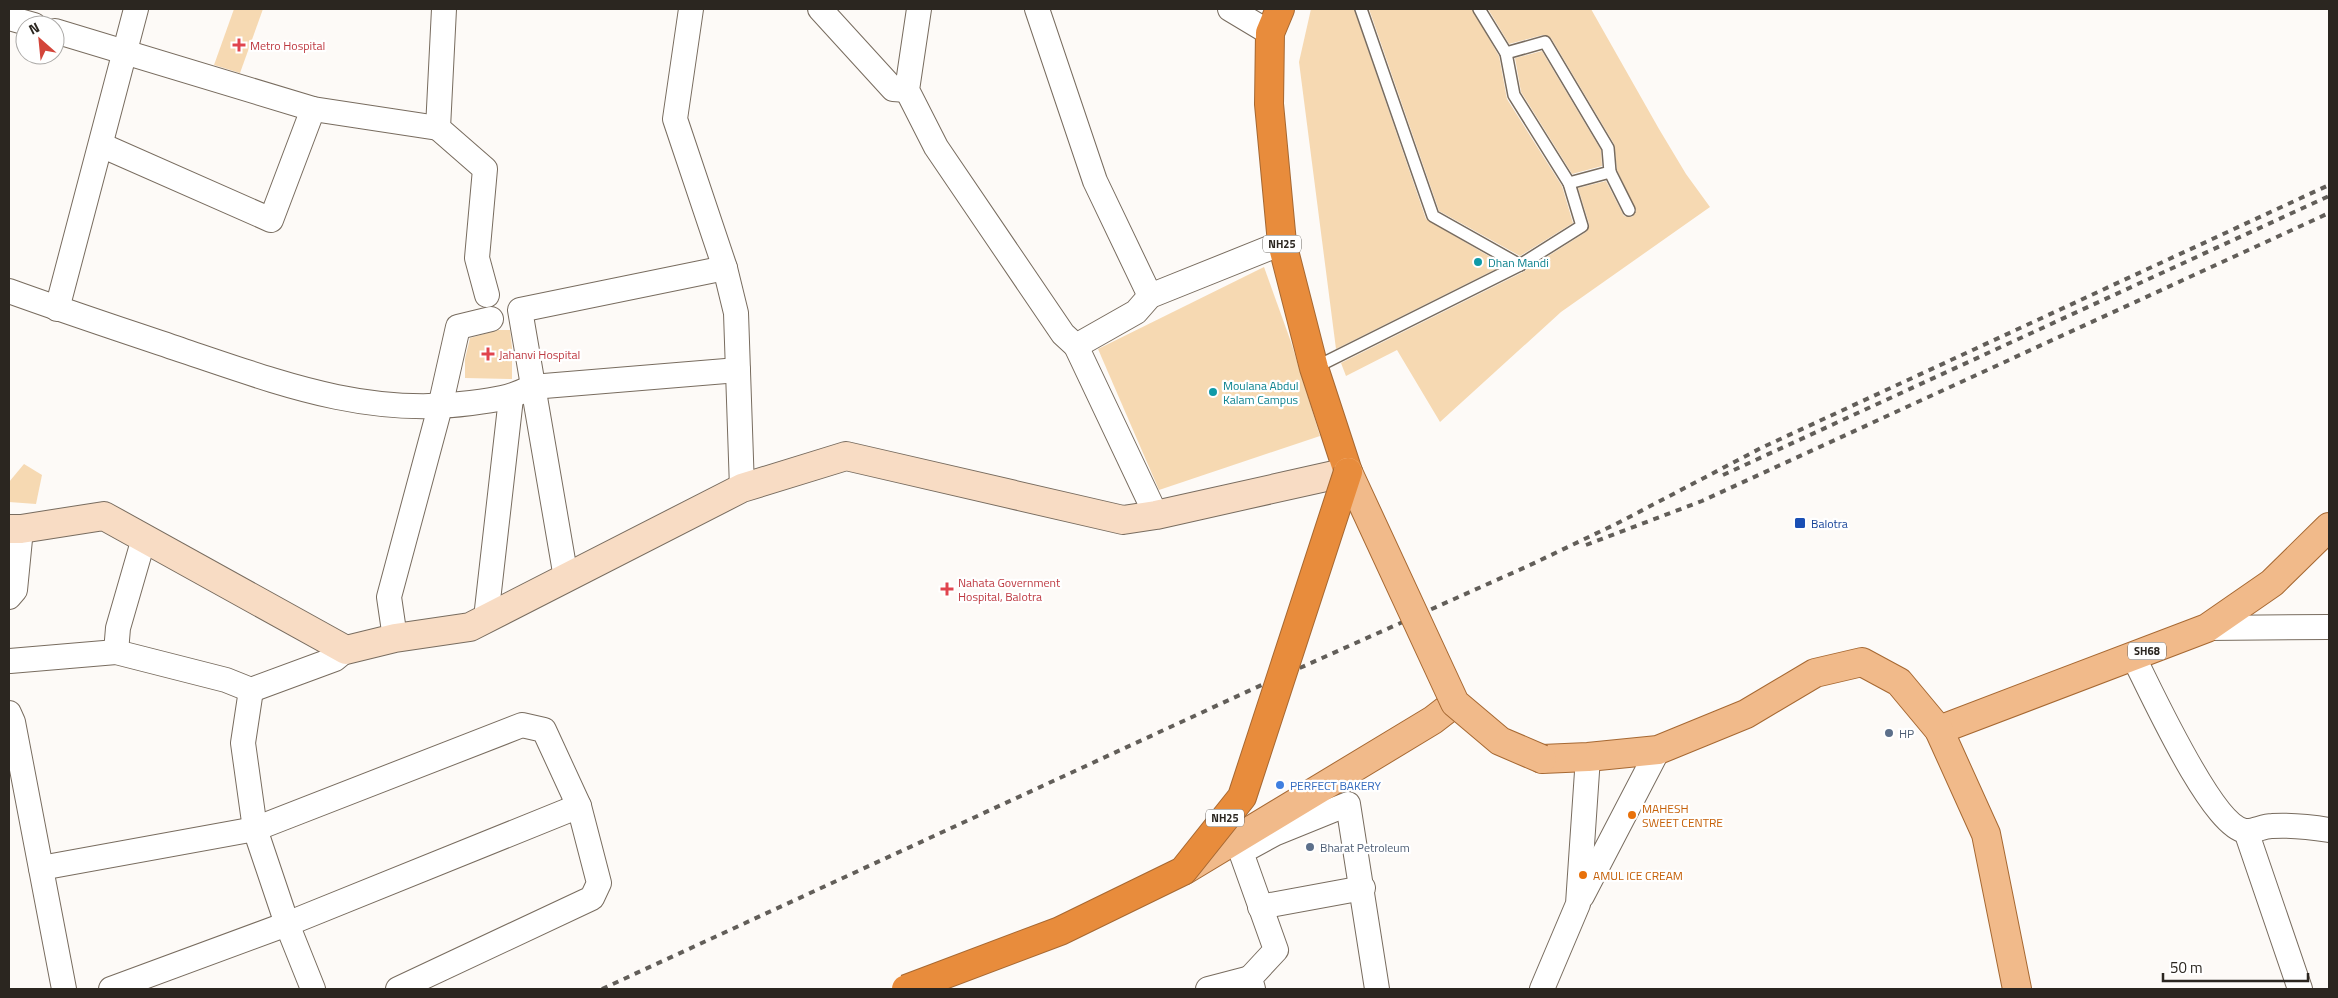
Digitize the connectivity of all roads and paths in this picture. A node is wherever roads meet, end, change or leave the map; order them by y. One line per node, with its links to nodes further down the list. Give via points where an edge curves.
1 (136, 9): 12 (street)
2 (444, 9): 16 (street)
3 (691, 9): 23 (street, via 675,120)
4 (820, 9): 14 (street, via 893,89)
5 (919, 9): 14 (street)
6 (1037, 9): 26 (street, via 1095,181)
7 (1230, 9): 10 (street)
8 (1364, 9): 22 (lane, via 1433,216)
9 (1479, 9): 13 (lane)
10 (1275, 21): 21 (highway, NH25, via 1269,104)
11 (65, 34): 12 (street)
12 (126, 51): 15 (street); 17 (street)
13 (1506, 53): 18 (lane, via 1545,42 1608,148); 19 (lane, via 1514,95)
14 (907, 90): 30 (street, via 936,147 1063,334)
15 (313, 110): 16 (street); 17 (street, via 271,220)
16 (438, 128): 25 (street, via 485,169 476,258)
17 (101, 144): 27 (street)
18 (1610, 172): 19 (lane); 20 (lane)
19 (1569, 184): 22 (lane, via 1582,226)
20 (1629, 210)
21 (1282, 242): 26 (street); 31 (highway, NH25)
22 (1520, 265): 31 (lane)
23 (725, 268): 28 (street); 32 (street, via 736,313)
24 (9, 291): 27 (street)
25 (487, 295): 28 (street, via 498,289 515,300); 29 (street, via 483,304)
26 (1150, 296): 30 (street, via 1136,312)
27 (57, 309): 35 (street, via 293,387 357,402)
28 (520, 310): 29 (street, via 514,324); 33 (street)
29 (491, 320): 35 (street, via 458,327)
30 (1076, 346): 38 (street)
31 (1314, 368): 36 (highway, NH25)
32 (738, 370): 33 (street); 37 (street)
33 (532, 387): 34 (street); 42 (street)
34 (511, 398): 35 (street); 44 (street)
35 (440, 407): 47 (street, via 389,597)
36 (1348, 472): 38 (street); 53 (main road, bridge); 63 (highway, NH25, bridge, via 1242,797)
37 (742, 488): 38 (street, via 846,456 1123,520); 42 (street)
38 (1156, 515)
39 (2329, 527): 46 (main road, SH68, via 2272,583)
40 (15, 529): 41 (street, via 104,516); 43 (street, via 16,590)
41 (144, 538): 48 (street); 49 (street, via 118,628)
42 (566, 578): 44 (street)
43 (9, 597)
44 (486, 618): 47 (street, via 470,627)
45 (2329, 627): 46 (street)
46 (2207, 628): 50 (main road, SH68)
47 (395, 638): 48 (street)
48 (346, 650): 52 (street, via 335,659)
49 (116, 652): 51 (street); 52 (street, via 226,680)
50 (2133, 656): 55 (main road, SH68); 61 (street, via 2210,801 2229,823)
51 (9, 663)
52 (251, 690): 59 (street, via 243,743)
53 (1455, 703): 57 (main road, bridge, via 1500,741 1542,759); 63 (main road, bridge, via 1433,720)
54 (9, 713): 62 (street)
55 (1939, 730): 56 (main road, via 1899,682 1862,662 1815,673 1746,714); 77 (main road, via 1986,834)
56 (1658, 750): 57 (main road); 65 (street)
57 (1588, 757): 65 (street)
58 (579, 806): 59 (street, via 544,730 522,725); 67 (street); 72 (street, via 598,883 592,898)
59 (254, 829): 62 (street); 67 (street)
60 (2329, 830): 61 (street, via 2271,826)
61 (2246, 831): 78 (street)
62 (41, 868): 69 (street)
63 (1183, 871): 73 (highway, NH25, bridge, via 1060,931)
64 (1363, 888): 66 (street); 66 (street, via 1348,804 1274,834 1241,852); 75 (street)
65 (1578, 904): 76 (street)
66 (1260, 907): 68 (street, via 1276,950)
67 (287, 924): 70 (street); 71 (street)
68 (1252, 984): 74 (street)
69 (64, 989)
70 (111, 989)
71 (313, 989)
72 (398, 989)
73 (906, 989)
74 (1208, 989)
75 (1377, 989)
76 (1542, 989)
77 (2017, 989)
78 (2300, 989)

